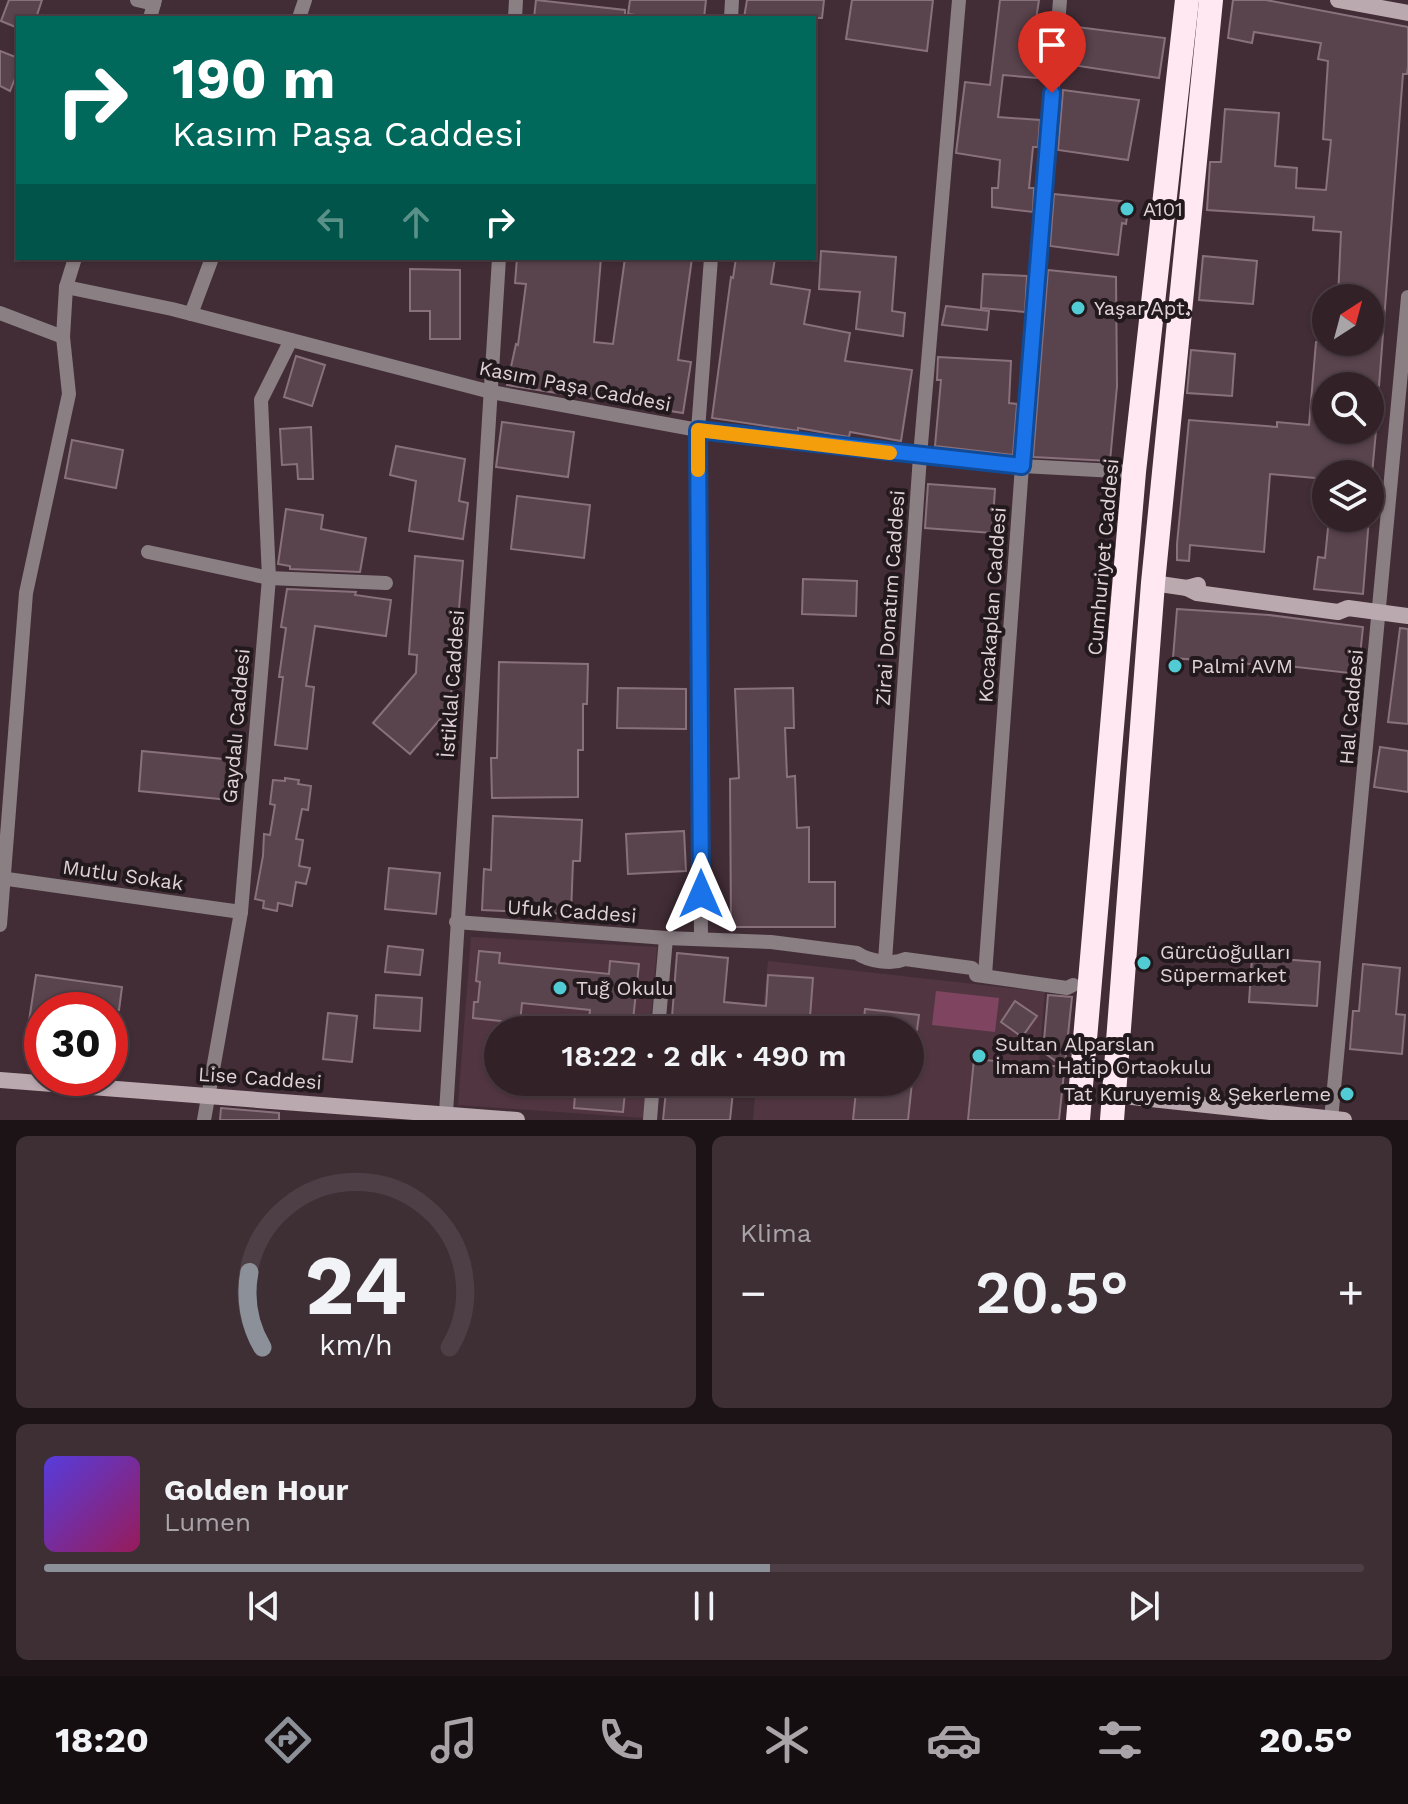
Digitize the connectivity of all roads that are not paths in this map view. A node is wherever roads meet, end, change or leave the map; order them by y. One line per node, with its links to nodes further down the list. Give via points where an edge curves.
1 (137, 0): 7 (street)
2 (959, 0): 21 (street, Zirai Donatım Caddesi)
3 (1060, 0): 22 (street, Kocakaplan Caddesi)
4 (1187, 0): 23 (highway, Cumhuriyet Caddesi)
5 (1211, 0): 27 (highway)
6 (1338, 0): 8 (street)
7 (153, 7)
8 (1408, 13)
9 (74, 260): 13 (street)
10 (211, 260): 16 (street)
11 (499, 260): 19 (street, İstiklal Caddesi)
12 (711, 260): 20 (street)
13 (66, 287): 16 (street, Kasım Paşa Caddesi); 17 (street)
14 (1408, 297): 28 (street, Hal Caddesi)
15 (0, 313): 17 (street)
16 (191, 314): 18 (street, Kasım Paşa Caddesi)
17 (63, 337): 30 (street, via 69,394 26,593)
18 (291, 340): 19 (street, Kasım Paşa Caddesi); 25 (street, Gaydalı Caddesi, via 261,400)
19 (491, 392): 20 (street, Kasım Paşa Caddesi); 32 (street, İstiklal Caddesi)
20 (698, 430): 21 (street, Kasım Paşa Caddesi); 35 (street)
21 (920, 456): 22 (street, Kasım Paşa Caddesi); 36 (street, Zirai Donatım Caddesi)
22 (1022, 466): 23 (street, Kasım Paşa Caddesi); 37 (street, Kocakaplan Caddesi)
23 (1134, 472): 38 (highway, Cumhuriyet Caddesi)
24 (148, 552): 25 (street)
25 (269, 578): 26 (street); 31 (street, Gaydalı Caddesi)
26 (386, 583)
27 (1153, 583): 28 (street, via 1339,602); 42 (highway)
28 (1379, 612): 29 (street); 45 (street, Hal Caddesi)
29 (1408, 616)
30 (2, 878): 31 (street, Mutlu Sokak); 33 (street)
31 (241, 912): 41 (street, Gaydalı Caddesi)
32 (456, 922): 34 (street, Ufuk Caddesi); 44 (street, İstiklal Caddesi)
33 (0, 925)
34 (666, 938): 35 (street, Ufuk Caddesi); 39 (street)
35 (701, 939): 36 (street, Ufuk Caddesi, via 771,942)
36 (892, 962): 37 (street, Ufuk Caddesi, via 972,968)
37 (985, 975): 38 (street, Ufuk Caddesi)
38 (1081, 986): 49 (highway, Cumhuriyet Caddesi)
39 (659, 1016)
40 (0, 1080): 41 (street, Lise Caddesi)
41 (208, 1094): 44 (street, Lise Caddesi); 46 (street, Gaydalı Caddesi)
42 (1114, 1095): 45 (street); 50 (highway)
43 (652, 1096): 48 (street)
44 (446, 1113): 47 (street, Lise Caddesi)
45 (1336, 1119)
46 (204, 1120)
47 (517, 1120)
48 (650, 1120)
49 (1078, 1120)
50 (1112, 1120)

